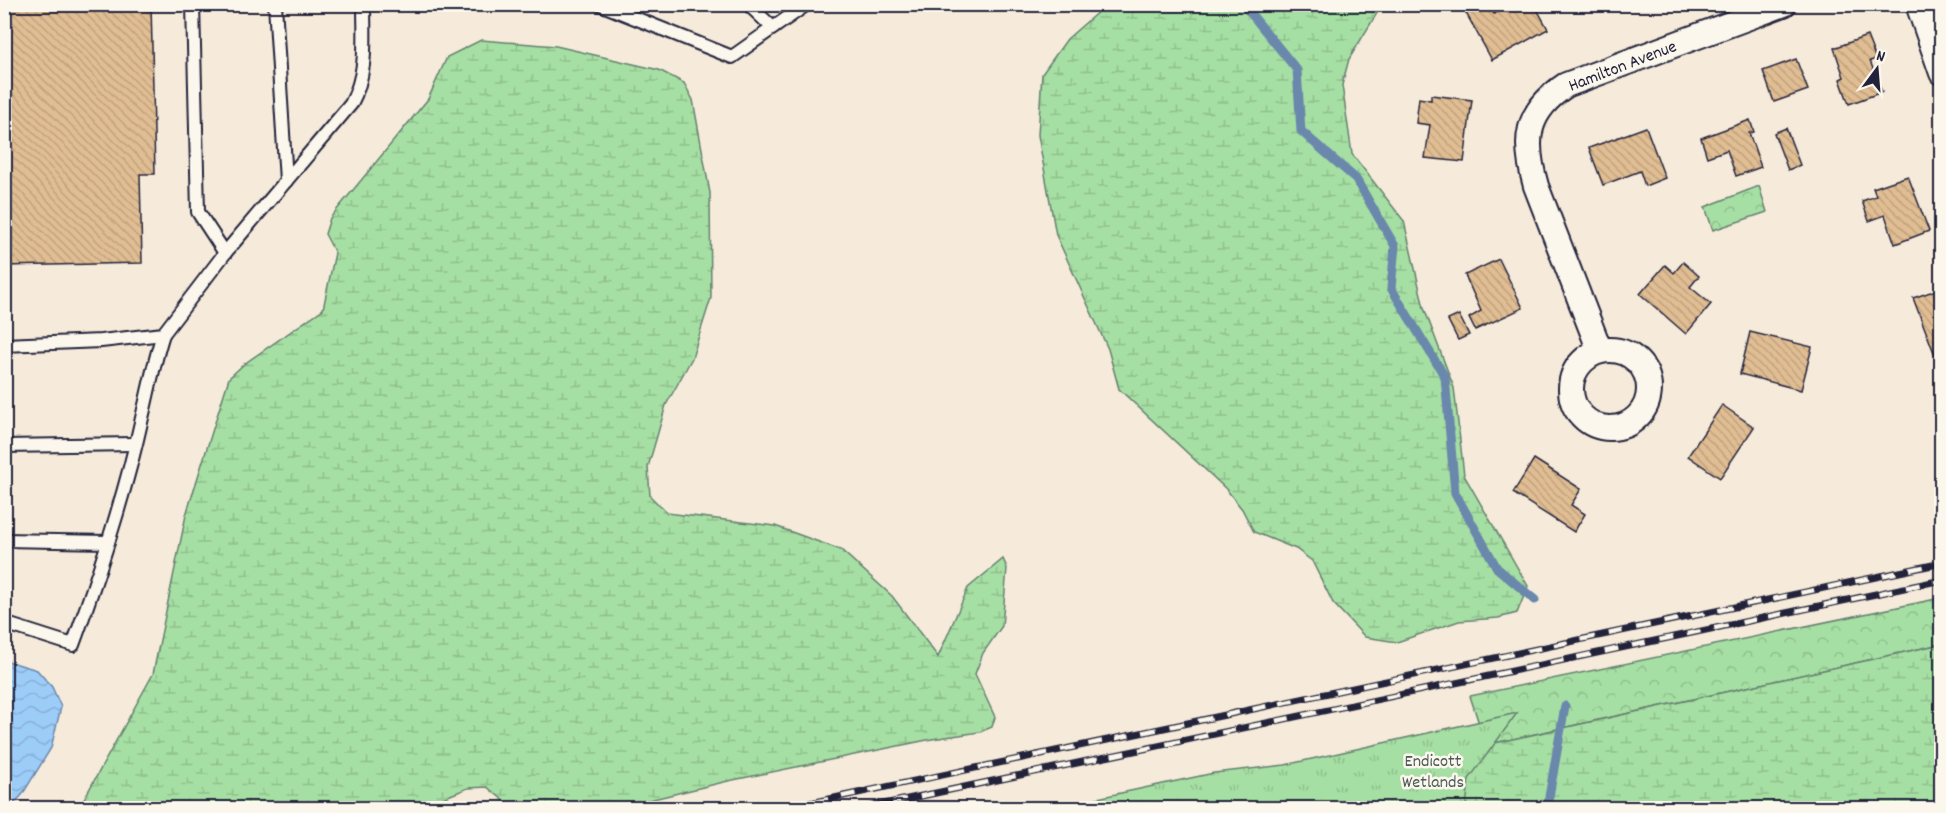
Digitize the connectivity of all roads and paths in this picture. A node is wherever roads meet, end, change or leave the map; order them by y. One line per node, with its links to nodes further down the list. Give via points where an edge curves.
1 (193, 4): 12 (lane, via 198,212)
2 (275, 4): 11 (lane)
3 (364, 4): 11 (lane, via 361,85 351,104)
4 (600, 4): 9 (lane, via 732,57)
5 (748, 4): 9 (lane)
6 (807, 4): 9 (lane)
7 (1784, 4): 15 (street, Hamilton Avenue, via 1566,85 1548,97 1532,119 1528,152 1536,186)
8 (1918, 4): 10 (street)
9 (773, 28)
10 (1941, 73)
11 (286, 181): 12 (lane)
12 (225, 253): 13 (lane)
13 (163, 334): 14 (lane); 16 (lane)
14 (4, 345)
15 (1600, 351)
16 (134, 444): 17 (lane); 19 (lane)
17 (4, 446)
18 (4, 540): 19 (lane)
19 (108, 542): 20 (lane, via 73,645)
20 (4, 623)

